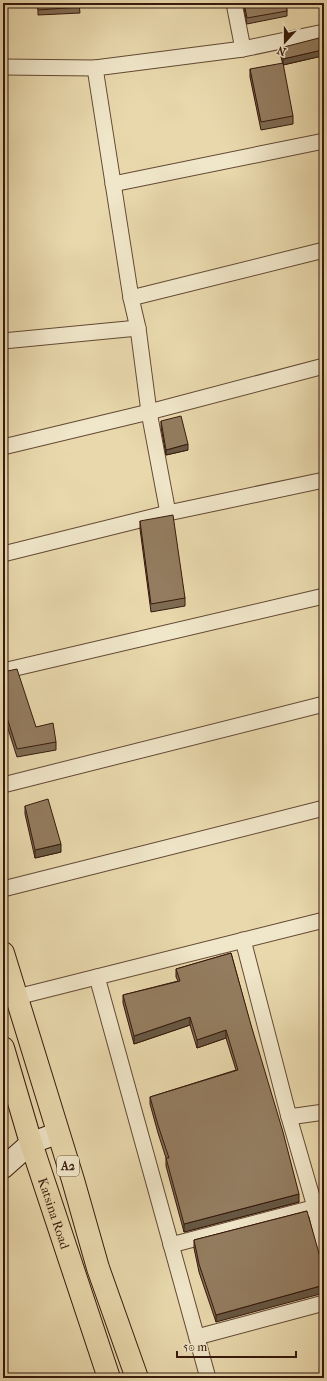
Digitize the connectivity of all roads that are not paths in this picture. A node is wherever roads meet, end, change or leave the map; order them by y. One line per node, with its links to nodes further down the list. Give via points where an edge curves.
1 (234, 3): 3 (street)
2 (324, 32): 3 (street)
3 (243, 49): 5 (street)
4 (3, 67): 5 (street)
5 (95, 68): 7 (street)
6 (324, 141): 7 (street)
7 (113, 184): 9 (street)
8 (324, 250): 9 (street)
9 (131, 298): 10 (street)
10 (138, 328): 11 (street); 13 (street)
11 (3, 342)
12 (324, 366): 13 (street)
13 (149, 412): 14 (street); 16 (street)
14 (3, 447)
15 (324, 480): 16 (street)
16 (168, 513): 17 (street)
17 (3, 554)
18 (324, 596): 19 (street)
19 (3, 671)
20 (324, 704): 21 (street)
21 (3, 785)
22 (324, 808): 23 (street)
23 (3, 889)
24 (324, 920): 25 (street)
25 (243, 940): 27 (street); 32 (street)
26 (3, 953): 28 (highway, A2)
27 (97, 977): 28 (street); 37 (street)
28 (17, 997): 33 (highway, A2)
29 (3, 1048): 30 (highway, Katsina Road / A2)
30 (9, 1088): 34 (highway, Katsina Road / A2)
31 (324, 1112): 32 (street)
32 (289, 1117): 36 (street)
33 (58, 1133): 34 (main road); 42 (highway, A2, via 98,1268)
34 (31, 1143): 35 (main road); 41 (highway, Katsina Road / A2)
35 (3, 1168)
36 (319, 1206): 37 (street); 38 (street)
37 (171, 1245): 40 (street)
38 (324, 1247)
39 (324, 1303): 40 (street)
40 (197, 1337): 43 (street)
41 (109, 1378)
42 (137, 1378)
43 (208, 1378)

